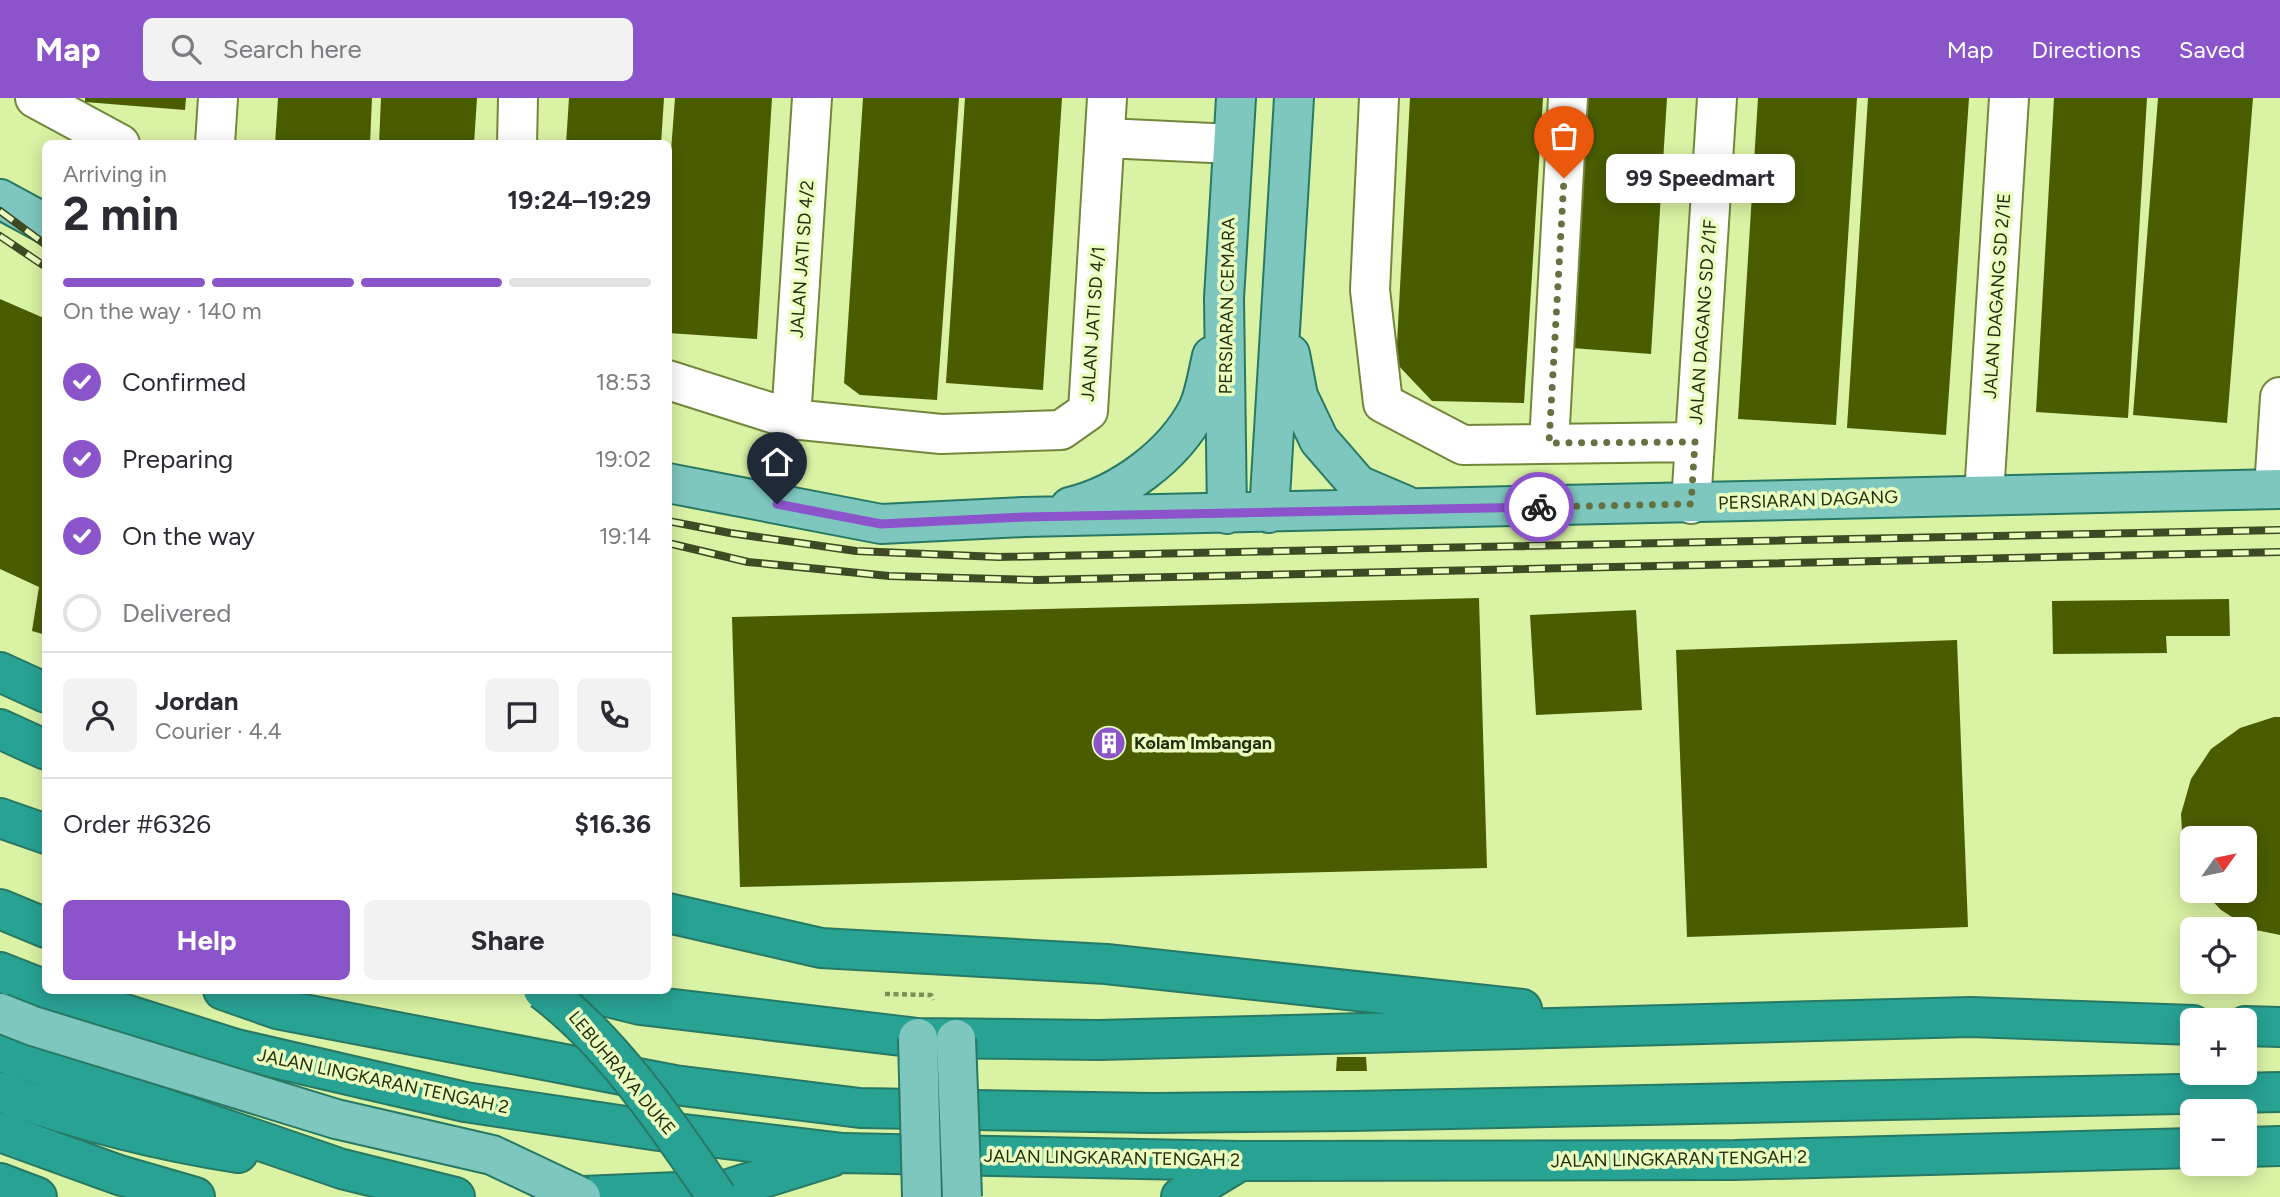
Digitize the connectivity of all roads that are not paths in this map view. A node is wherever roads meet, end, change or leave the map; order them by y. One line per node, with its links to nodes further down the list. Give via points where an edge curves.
1 (35, 98): 13 (street)
2 (218, 98): 14 (street)
3 (519, 98): 15 (street)
4 (812, 98): 23 (street, JALAN JATI SD 4/2)
5 (1107, 98): 12 (street, JALAN JATI SD 4/1)
6 (1236, 98): 16 (main road, PERSIARAN CEMARA)
7 (1294, 98): 20 (main road)
8 (1379, 98): 25 (street, via 1370,290 1382,403 1463,445)
9 (1568, 98): 25 (street)
10 (1717, 98): 24 (street, JALAN DAGANG SD 2/1F)
11 (2009, 98): 28 (street, JALAN DAGANG SD 2/1E)
12 (1105, 138): 16 (street); 23 (street, JALAN JATI SD 4/1, via 1088,411 1061,430 955,434)
13 (114, 140)
14 (215, 140)
15 (517, 140)
16 (1233, 144): 19 (main road, PERSIARAN CEMARA)
17 (0, 199): 18 (main road)
18 (42, 222)
19 (1224, 298): 32 (main road, PERSIARAN CEMARA); 33 (main road, via 1198,409 1174,441 1121,487 1096,501)
20 (1281, 307): 30 (main road, via 1298,396 1319,440 1358,485); 31 (main road)
21 (672, 381): 23 (street, JALAN JATI SD 4/1)
22 (2280, 397): 27 (street)
23 (791, 419)
24 (1695, 442): 25 (street); 29 (street, JALAN DAGANG SD 2/1F)
25 (1549, 443)
26 (672, 484): 33 (main road, PERSIARAN DAGANG, via 881,524)
27 (2277, 489): 28 (main road, PERSIARAN DAGANG)
28 (1984, 495): 29 (main road, PERSIARAN DAGANG)
29 (1691, 504): 30 (main road, PERSIARAN DAGANG)
30 (1418, 510): 31 (main road, PERSIARAN DAGANG)
31 (1269, 513): 32 (main road, PERSIARAN DAGANG)
32 (1227, 514): 33 (main road, PERSIARAN DAGANG)
33 (1024, 517)
34 (0, 672): 35 (highway)
35 (42, 691)
36 (0, 729): 37 (highway)
37 (42, 748)
38 (0, 818): 39 (highway)
39 (42, 833)
40 (0, 909): 42 (highway)
41 (672, 914): 51 (highway, via 821,948 1105,964)
42 (42, 927)
43 (0, 972): 44 (highway, JALAN LINGKARAN TENGAH 2)
44 (42, 988)
45 (60, 994): 63 (highway, JALAN LINGKARAN TENGAH 2, via 236,1049 465,1102)
46 (234, 994): 58 (highway, via 277,1009 622,1076 860,1108 1352,1111)
47 (548, 994): 67 (highway, LEBUHRAYA DUKE, bridge, via 570,1011 662,1116)
48 (596, 994): 54 (highway, via 640,1005)
49 (0, 1013): 72 (main road, bridge, via 336,1119 492,1155)
50 (2180, 1024): 51 (highway, via 1971,1017)
51 (1681, 1025): 55 (highway, via 1099,1040)
52 (2257, 1026): 53 (highway)
53 (2280, 1027)
54 (918, 1038): 55 (highway); 73 (main road, bridge)
55 (956, 1039): 74 (main road, bridge)
56 (0, 1052): 65 (highway)
57 (0, 1092): 65 (highway, via 158,1140)
58 (2280, 1092)
59 (0, 1132): 69 (highway)
60 (2280, 1146): 61 (highway)
61 (2257, 1147)
62 (2180, 1149): 64 (highway, JALAN LINGKARAN TENGAH 2, via 1735,1160)
63 (843, 1153): 64 (highway, JALAN LINGKARAN TENGAH 2); 67 (highway)
64 (1240, 1161): 75 (highway)
65 (342, 1169): 70 (highway)
66 (0, 1183): 68 (highway)
67 (706, 1195): 71 (highway)
68 (37, 1197)
69 (195, 1197)
70 (455, 1197)
71 (558, 1197)
72 (581, 1197)
73 (922, 1197)
74 (962, 1197)
75 (1181, 1197)

